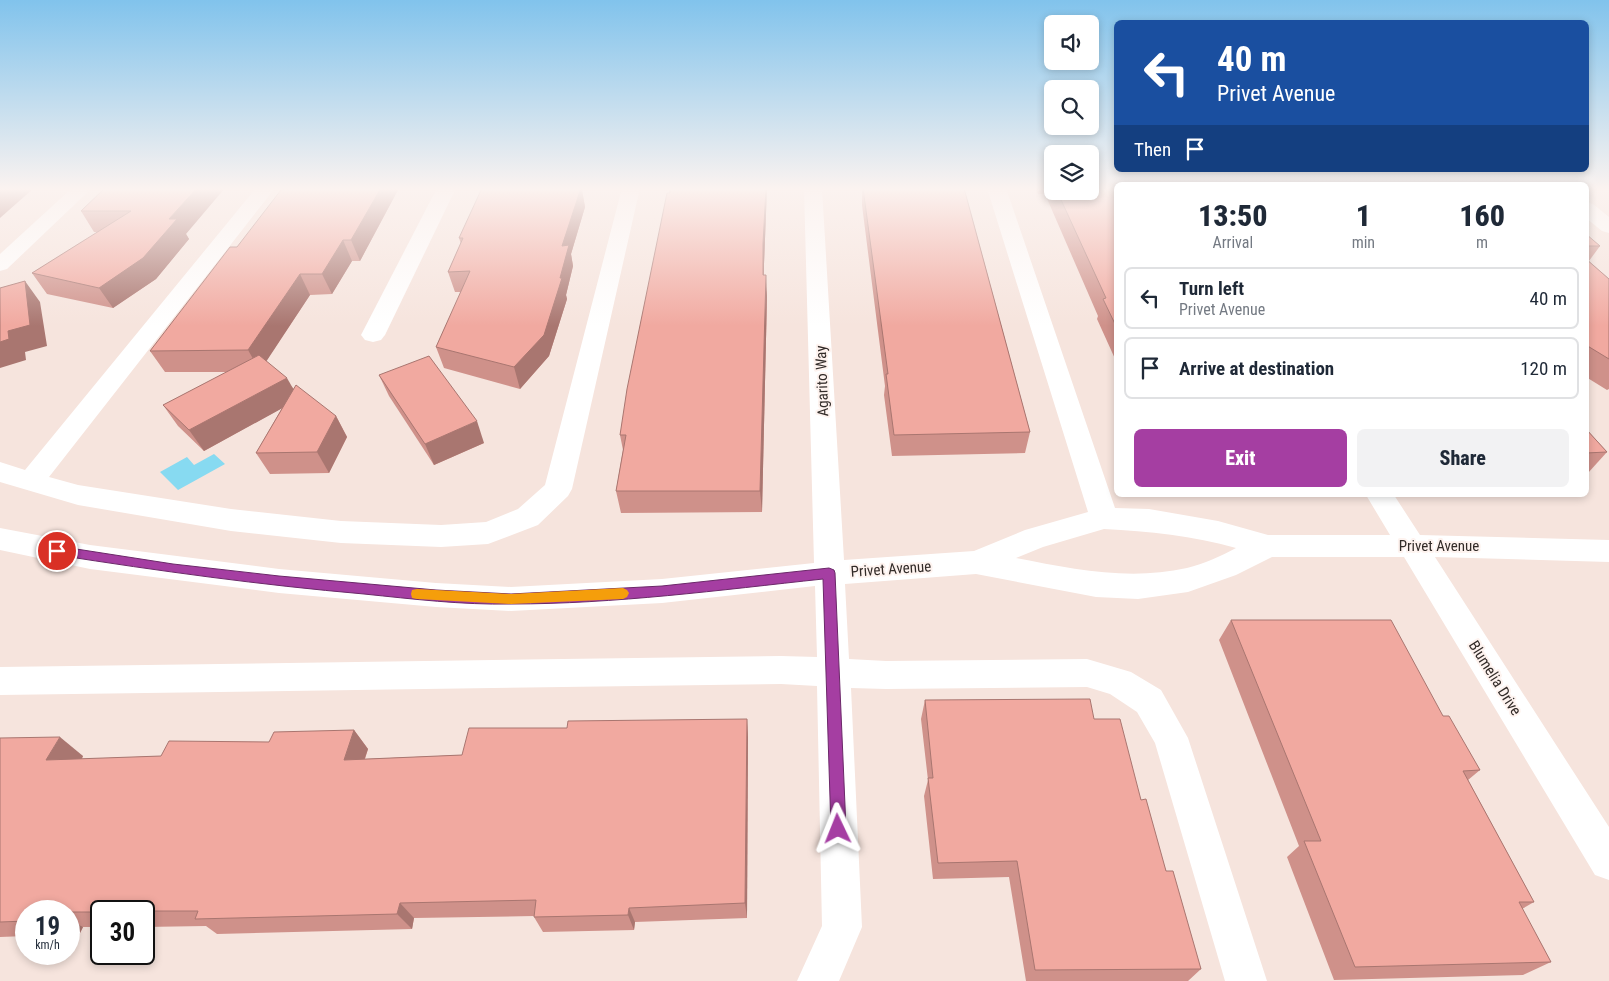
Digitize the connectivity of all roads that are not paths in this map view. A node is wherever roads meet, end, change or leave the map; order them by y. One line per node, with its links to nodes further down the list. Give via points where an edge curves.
1 (34, 234): 7 (street)
2 (229, 234): 10 (street)
3 (424, 234): 8 (street)
4 (620, 234): 10 (street, via 558,489 528,517 488,533 441,536 341,532 231,520 78,495)
5 (815, 234): 18 (street, Agarito Way)
6 (1011, 234): 12 (street)
7 (0, 265)
8 (373, 336)
9 (0, 472): 10 (street)
10 (30, 482)
11 (1381, 497): 15 (street, Blumelia Drive)
12 (1104, 518): 14 (street, Privet Avenue, via 1149,520 1218,532); 17 (street, Privet Avenue, via 1035,538)
13 (0, 540): 18 (street, Privet Avenue, via 90,557 279,581 436,596 511,599 662,591)
14 (1268, 546): 15 (street, Privet Avenue); 17 (street, Privet Avenue, via 1226,567 1188,580 1138,587 1096,585)
15 (1412, 546): 16 (street, Privet Avenue); 21 (street, Blumelia Drive)
16 (1609, 551)
17 (976, 562): 18 (street, Privet Avenue)
18 (829, 573): 19 (street, Agarito Way)
19 (833, 673): 20 (street, via 781,670); 22 (street, Agarito Way, via 842,927); 23 (street, via 1087,673 1119,682 1149,701 1171,738)
20 (0, 681)
21 (1609, 861)
22 (818, 981)
23 (1246, 981)

